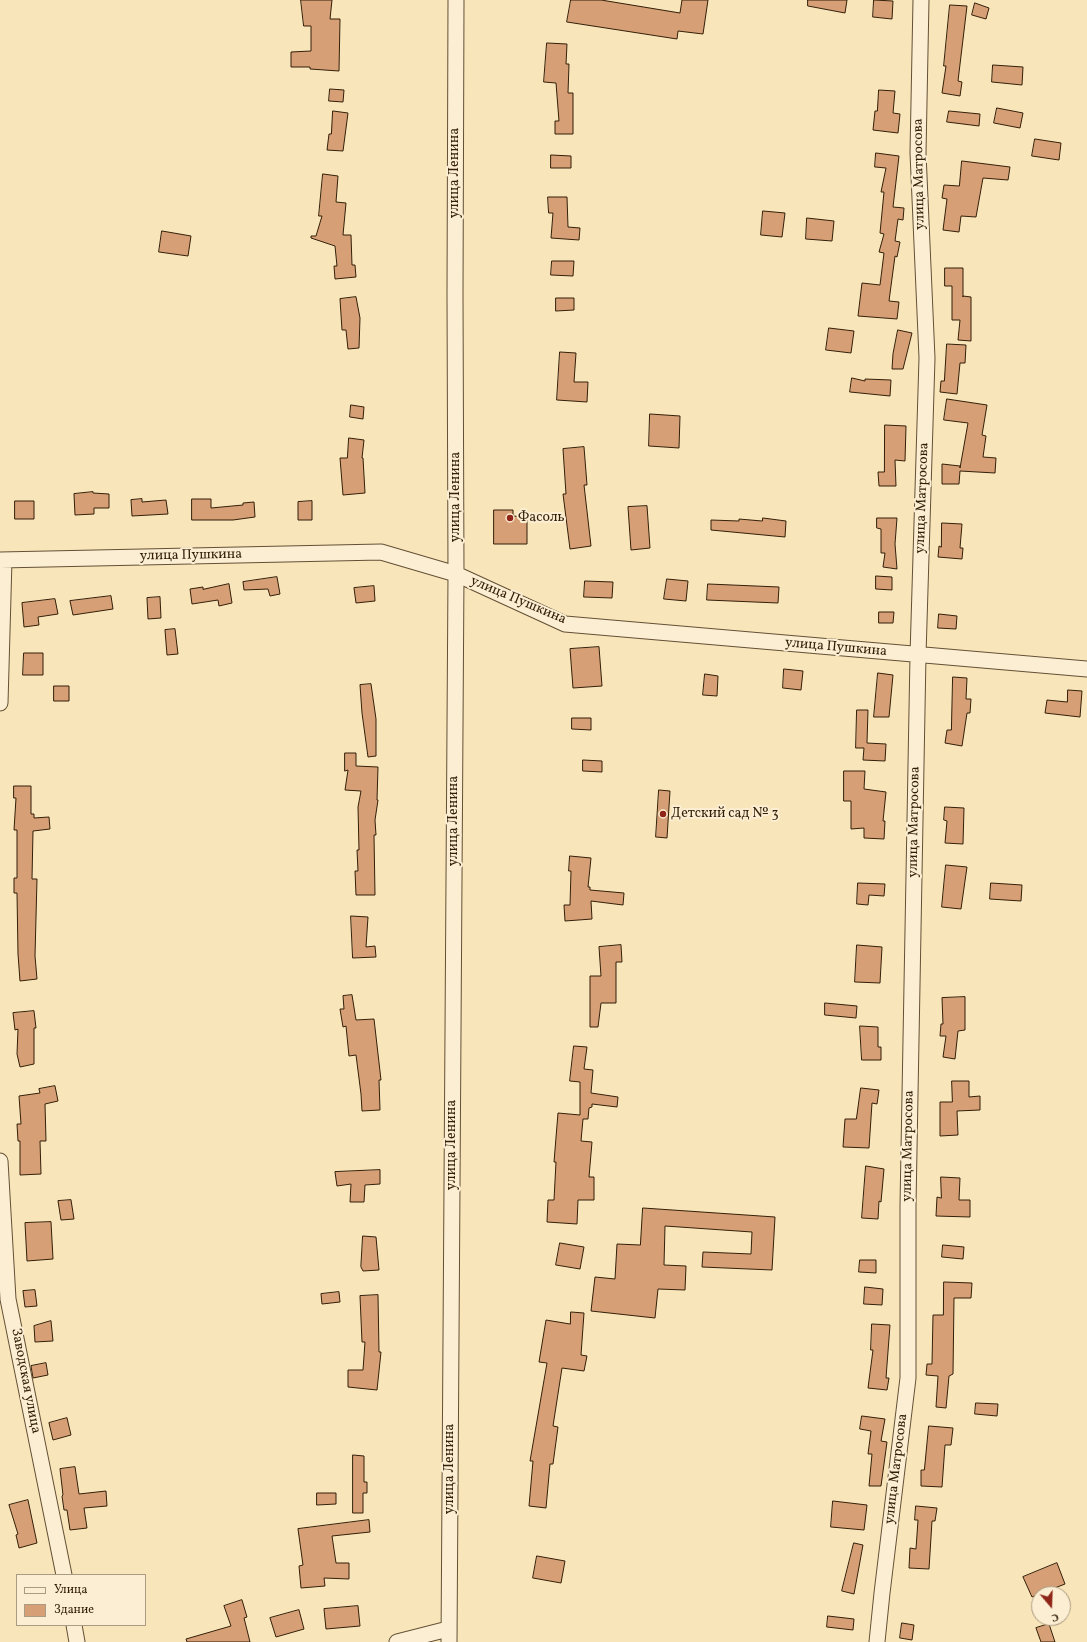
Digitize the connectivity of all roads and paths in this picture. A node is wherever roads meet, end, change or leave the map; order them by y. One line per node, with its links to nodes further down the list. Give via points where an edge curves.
1 (456, 0): 4 (street, улица Ленина)
2 (921, 0): 5 (street, улица Матросова, via 918,153 928,358)
3 (2, 560): 4 (street, улица Пушкина, via 381,552); 7 (street)
4 (456, 574): 5 (street, улица Пушкина, via 565,624); 12 (street, улица Ленина)
5 (918, 655): 6 (street, улица Пушкина); 15 (street, улица Матросова, via 908,1205 908,1378)
6 (1087, 669)
7 (0, 703)
8 (0, 1161): 9 (street, Заводская улица)
9 (4, 1300): 10 (street, Заводская улица)
10 (64, 1574)
11 (74, 1626): 13 (street)
12 (449, 1635): 14 (street)
13 (77, 1642)
14 (397, 1642)
15 (877, 1642)

